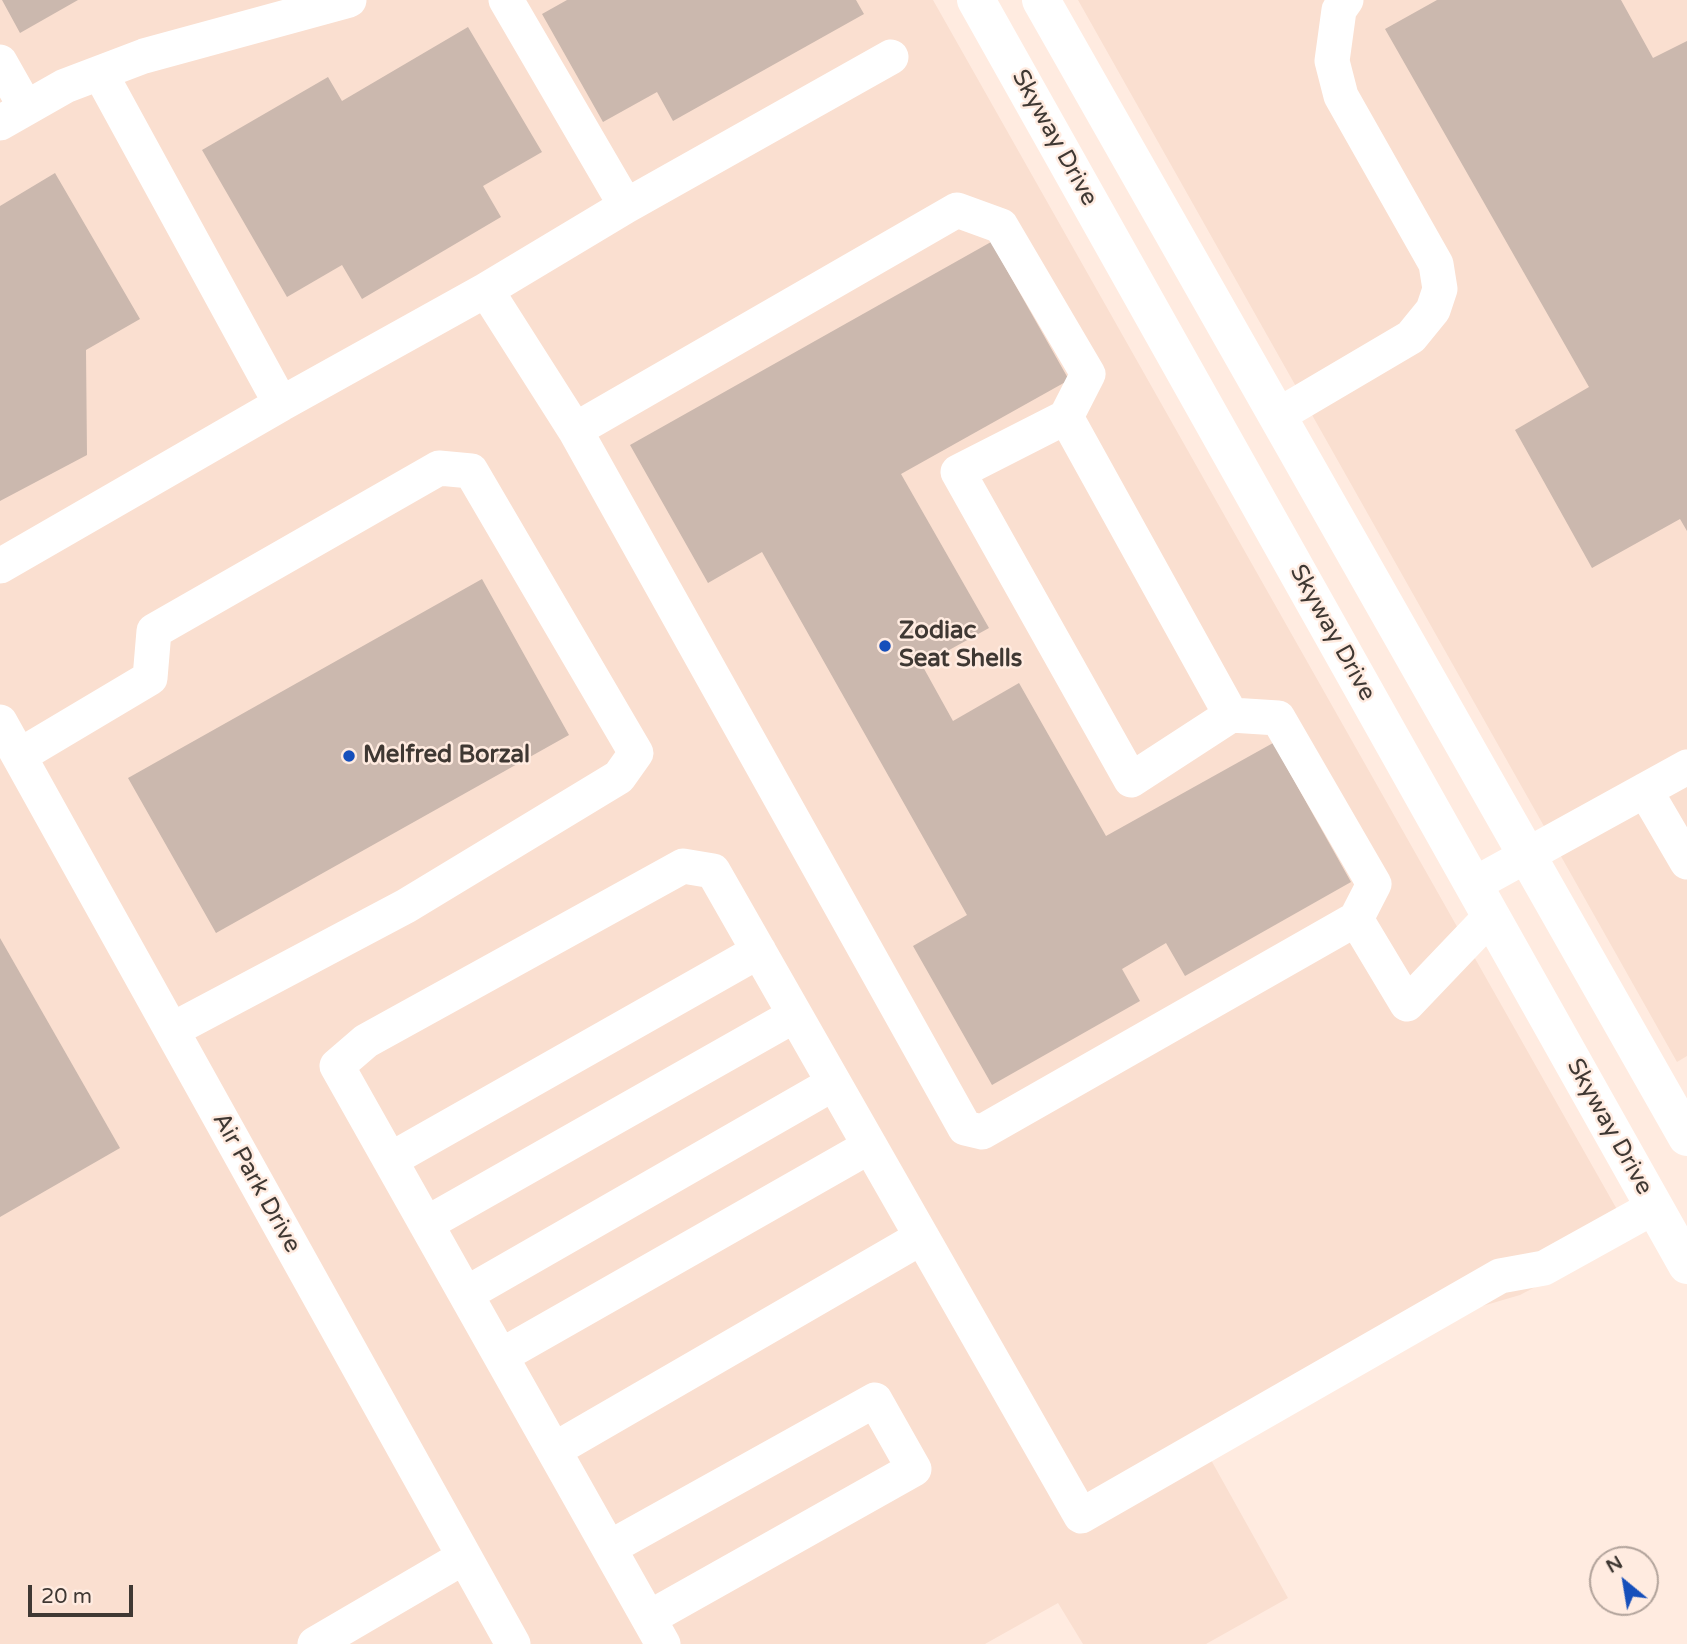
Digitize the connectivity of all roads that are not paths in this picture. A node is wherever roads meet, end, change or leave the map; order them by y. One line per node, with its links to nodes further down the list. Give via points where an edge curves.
1 (349, 0): 6 (street)
2 (506, 0): 11 (street)
3 (976, 0): 25 (main road, Skyway Drive)
4 (1041, 0): 15 (main road)
5 (1346, 0): 15 (street, via 1339,10 1332,61 1341,96 1436,264 1440,289 1433,310 1411,337)
6 (290, 8): 9 (street)
7 (891, 57): 11 (street)
8 (0, 62): 10 (street)
9 (100, 73): 10 (street, via 65,86); 13 (street)
10 (13, 116)
11 (626, 206): 12 (street)
12 (486, 290): 13 (street); 16 (street)
13 (281, 404): 17 (street)
14 (1066, 416): 16 (street, via 1088,374 1001,226 957,209); 18 (street); 18 (street, via 958,472 1131,780)
15 (1277, 416): 23 (main road)
16 (575, 430): 26 (street, via 965,1128 982,1132)
17 (0, 566)
18 (1231, 715): 26 (street, via 1278,718 1374,884)
19 (0, 722): 20 (street, Air Park Drive)
20 (19, 756): 29 (street, Air Park Drive); 29 (street, via 150,678 154,631 439,468 471,471 636,753 619,777 406,906)
21 (1687, 767): 22 (street)
22 (1645, 790): 23 (street); 24 (street)
23 (1527, 854): 25 (street); 31 (main road)
24 (1687, 862)
25 (1482, 900): 26 (street, via 1407,1004); 34 (main road, Skyway Drive)
26 (1356, 919)
27 (759, 951): 28 (street); 33 (street); 33 (street, via 713,871 683,866 366,1041 337,1066)
28 (795, 1015): 30 (street); 35 (street)
29 (172, 1030): 42 (street, Air Park Drive)
30 (835, 1083): 32 (street); 38 (street)
31 (1687, 1137)
32 (870, 1146): 36 (street); 39 (street)
33 (390, 1160): 35 (street)
34 (1654, 1207): 36 (street, via 1544,1268 1500,1276 1081,1516); 37 (main road, Skyway Drive)
35 (426, 1224): 38 (street)
36 (922, 1237): 40 (street)
37 (1687, 1265)
38 (466, 1294): 39 (street)
39 (501, 1356): 40 (street)
40 (554, 1450): 41 (street)
41 (609, 1548): 43 (street); 43 (street, via 875,1400 908,1457 914,1469)
42 (464, 1557): 44 (street); 46 (street, Air Park Drive)
43 (656, 1631)
44 (363, 1632): 45 (street)
45 (315, 1644)
46 (513, 1644)

